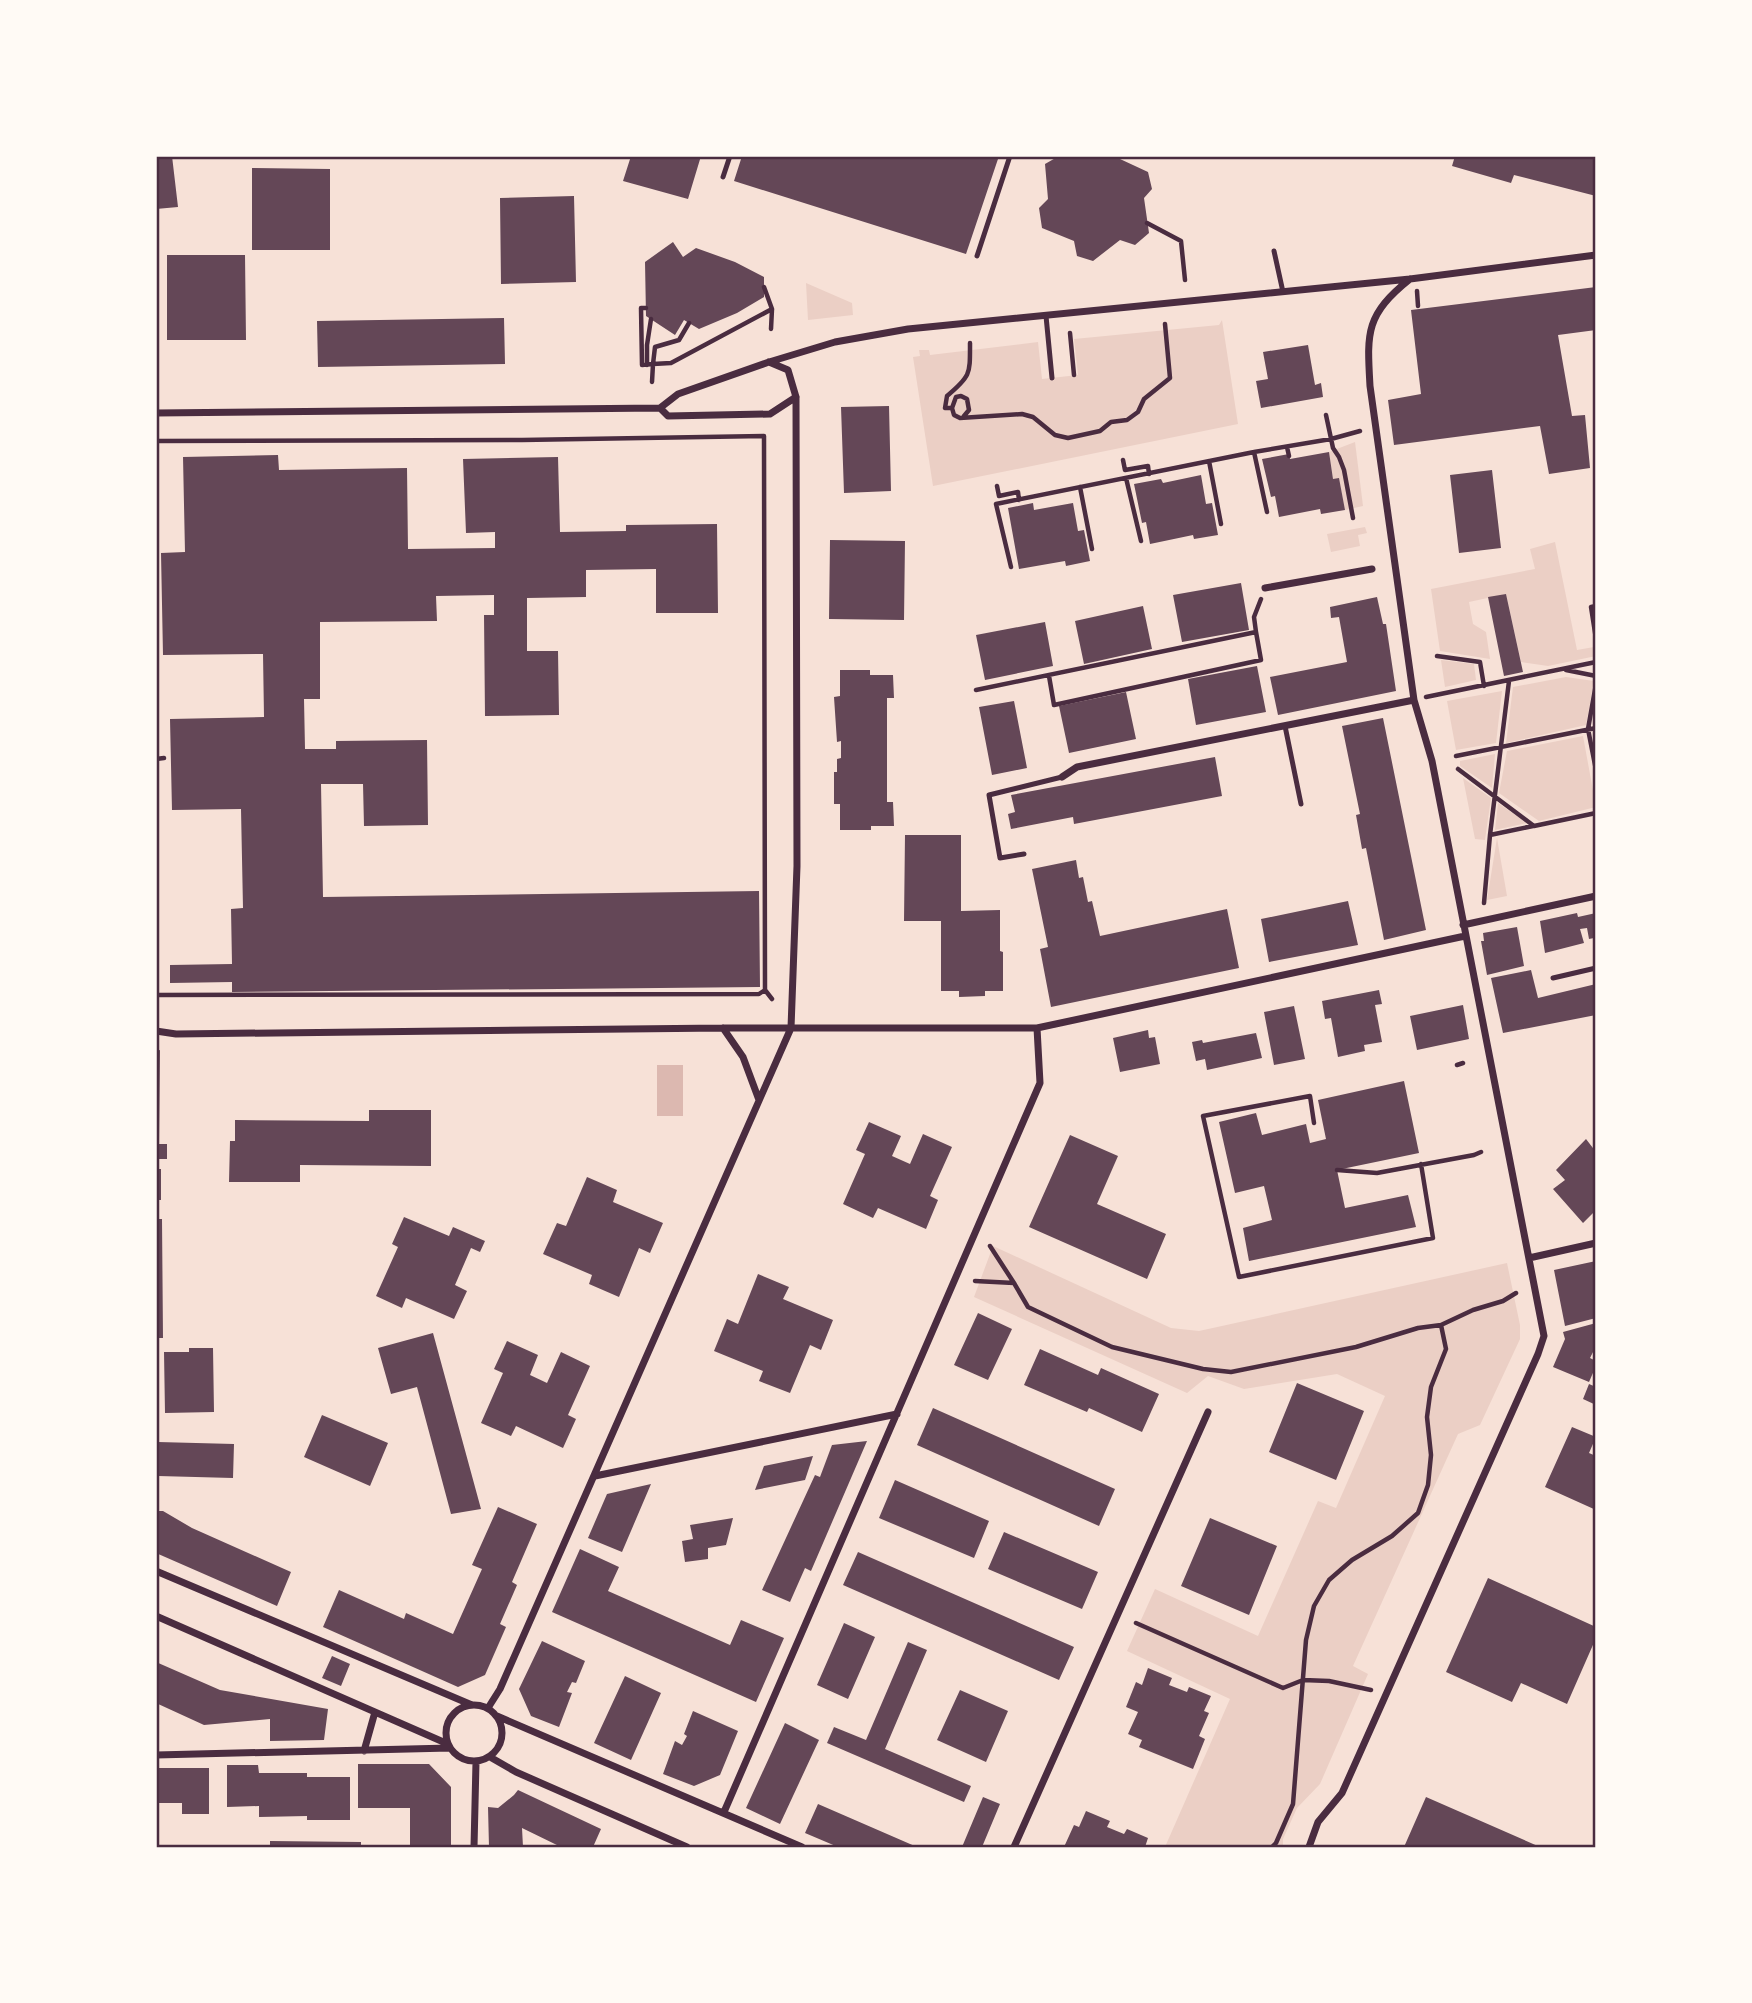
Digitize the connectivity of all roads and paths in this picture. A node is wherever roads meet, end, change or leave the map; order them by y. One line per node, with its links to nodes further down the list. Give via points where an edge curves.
1 (730, 156): 3 (lane)
2 (1010, 156): 7 (lane)
3 (723, 177)
4 (1147, 223): 9 (path, via 1181,240)
5 (1274, 251): 11 (lane)
6 (1596, 255): 8 (street)
7 (977, 256)
8 (1410, 279): 11 (street); 73 (street, via 1381,309 1368,342 1370,386)
9 (1185, 280)
10 (764, 287): 15 (path)
11 (1283, 292): 16 (street)
12 (1408, 292): 13 (path, via 1417,287)
13 (1418, 306)
14 (646, 308): 25 (path, via 641,308 642,365)
15 (772, 309): 20 (path); 24 (path, via 671,363)
16 (1046, 316): 23 (street, via 835,341); 27 (lane)
17 (651, 319): 25 (path)
18 (689, 323): 24 (path, via 679,341 655,347)
19 (1165, 324): 34 (path, via 1170,377 1127,420 1069,438 1055,435 1022,414)
20 (771, 329)
21 (1070, 333): 26 (path)
22 (970, 343): 31 (path, via 969,372 944,403 944,408)
23 (769, 362): 29 (street, via 788,370); 30 (street, via 678,394)
24 (653, 364): 25 (path); 28 (path)
25 (647, 365)
26 (1074, 375)
27 (1052, 378)
28 (652, 382)
29 (796, 397): 30 (street, via 770,414 668,416); 100 (street, via 797,866)
30 (660, 408): 32 (street)
31 (952, 408): 34 (path); 34 (path, via 956,397 967,399 969,410)
32 (156, 413)
33 (1326, 415): 36 (path)
34 (960, 418)
35 (1360, 431): 36 (path)
36 (1331, 439): 38 (path); 53 (path, via 1344,470)
37 (156, 441): 96 (path, via 522,442 764,436)
38 (1287, 447): 39 (path); 40 (path)
39 (1252, 453): 42 (path); 52 (path)
40 (1289, 456)
41 (1123, 460): 44 (path, via 1125,470 1148,466)
42 (1211, 461): 43 (path); 54 (path)
43 (1160, 472): 44 (path); 46 (path)
44 (1149, 474): 45 (path)
45 (1124, 478): 48 (path); 55 (path)
46 (1161, 478)
47 (997, 486): 50 (path, via 999,496 1018,492)
48 (1083, 487): 49 (path); 56 (path)
49 (1034, 497): 50 (path); 51 (path)
50 (1019, 500): 57 (path, via 996,504)
51 (1033, 507)
52 (1267, 512)
53 (1353, 518)
54 (1222, 524)
55 (1141, 541)
56 (1092, 549)
57 (1011, 567)
58 (1372, 569): 59 (street)
59 (1265, 588): 61 (path, via 1254,617)
60 (1596, 606): 62 (path, via 1591,607)
61 (1256, 632): 66 (path); 66 (path, via 1261,660 1054,705)
62 (1596, 639)
63 (1437, 656): 70 (path, via 1480,662)
64 (1596, 662): 65 (path)
65 (1561, 669): 67 (path); 68 (path)
66 (1049, 676): 71 (path)
67 (1596, 676)
68 (1509, 681): 70 (path); 77 (path)
69 (1596, 684): 76 (path)
70 (1484, 686): 72 (path)
71 (976, 691)
72 (1443, 694)
73 (1414, 700): 74 (street); 92 (street, via 1432,761)
74 (1285, 726): 83 (street, via 1077,767); 85 (lane)
75 (1596, 728): 76 (path)
76 (1588, 729): 77 (path); 82 (path)
77 (1501, 747): 78 (path); 84 (path)
78 (1456, 756)
79 (164, 758): 80 (path)
80 (156, 759)
81 (1458, 769): 84 (path)
82 (1596, 770)
83 (1062, 777): 89 (lane, via 989,795 1000,858)
84 (1495, 796): 87 (path); 88 (path)
85 (1301, 804)
86 (1596, 813): 87 (path)
87 (1534, 826): 88 (path)
88 (1490, 835): 91 (path)
89 (1024, 854)
90 (1596, 896): 92 (street)
91 (1484, 903)
92 (1463, 925): 93 (street)
93 (1465, 936): 101 (street); 112 (street)
94 (1596, 968): 95 (lane)
95 (1553, 978)
96 (765, 990): 97 (path); 98 (path)
97 (156, 995)
98 (772, 999)
99 (723, 1028): 100 (street); 102 (street); 105 (street, via 743,1057)
100 (791, 1028): 101 (street); 105 (street)
101 (1037, 1028): 118 (street, via 1040,1083)
102 (156, 1031)
103 (1463, 1063): 104 (path)
104 (1457, 1065)
105 (759, 1100): 119 (street)
106 (1314, 1123): 108 (path, via 1310,1096 1203,1116 1239,1277 1433,1238)
107 (1481, 1152): 108 (path)
108 (1421, 1164): 109 (path, via 1377,1173)
109 (1337, 1170)
110 (1596, 1243): 112 (street)
111 (990, 1246): 114 (path)
112 (1530, 1258): 140 (street, via 1544,1336 1538,1354 1342,1793 1318,1822)
113 (975, 1281): 114 (path)
114 (1014, 1283): 116 (path, via 1028,1307 1112,1347 1231,1372)
115 (1516, 1293): 116 (path)
116 (1441, 1325): 123 (path, via 1446,1349 1431,1387 1428,1485 1418,1513 1329,1580 1314,1606)
117 (1208, 1412): 138 (street)
118 (897, 1413): 119 (street); 134 (street)
119 (594, 1476): 126 (street)
120 (156, 1571): 125 (street)
121 (156, 1616): 127 (street)
122 (1136, 1623): 123 (path, via 1283,1688)
123 (1303, 1680): 124 (path); 139 (path, via 1293,1804)
124 (1371, 1690)
125 (472, 1705): 126 (street); 129 (street, via 450,1718 446,1731)
126 (488, 1708): 128 (street)
127 (375, 1712): 129 (street); 130 (street)
128 (497, 1716): 132 (street, via 503,1731 500,1746); 134 (street)
129 (449, 1746): 130 (street); 133 (street, via 461,1759)
130 (364, 1751): 131 (street)
131 (156, 1755)
132 (490, 1757): 133 (street); 136 (street)
133 (476, 1762): 135 (street)
134 (724, 1812): 137 (street)
135 (474, 1847)
136 (687, 1847)
137 (802, 1847)
138 (1014, 1847)
139 (1272, 1847)
140 (1308, 1847)

